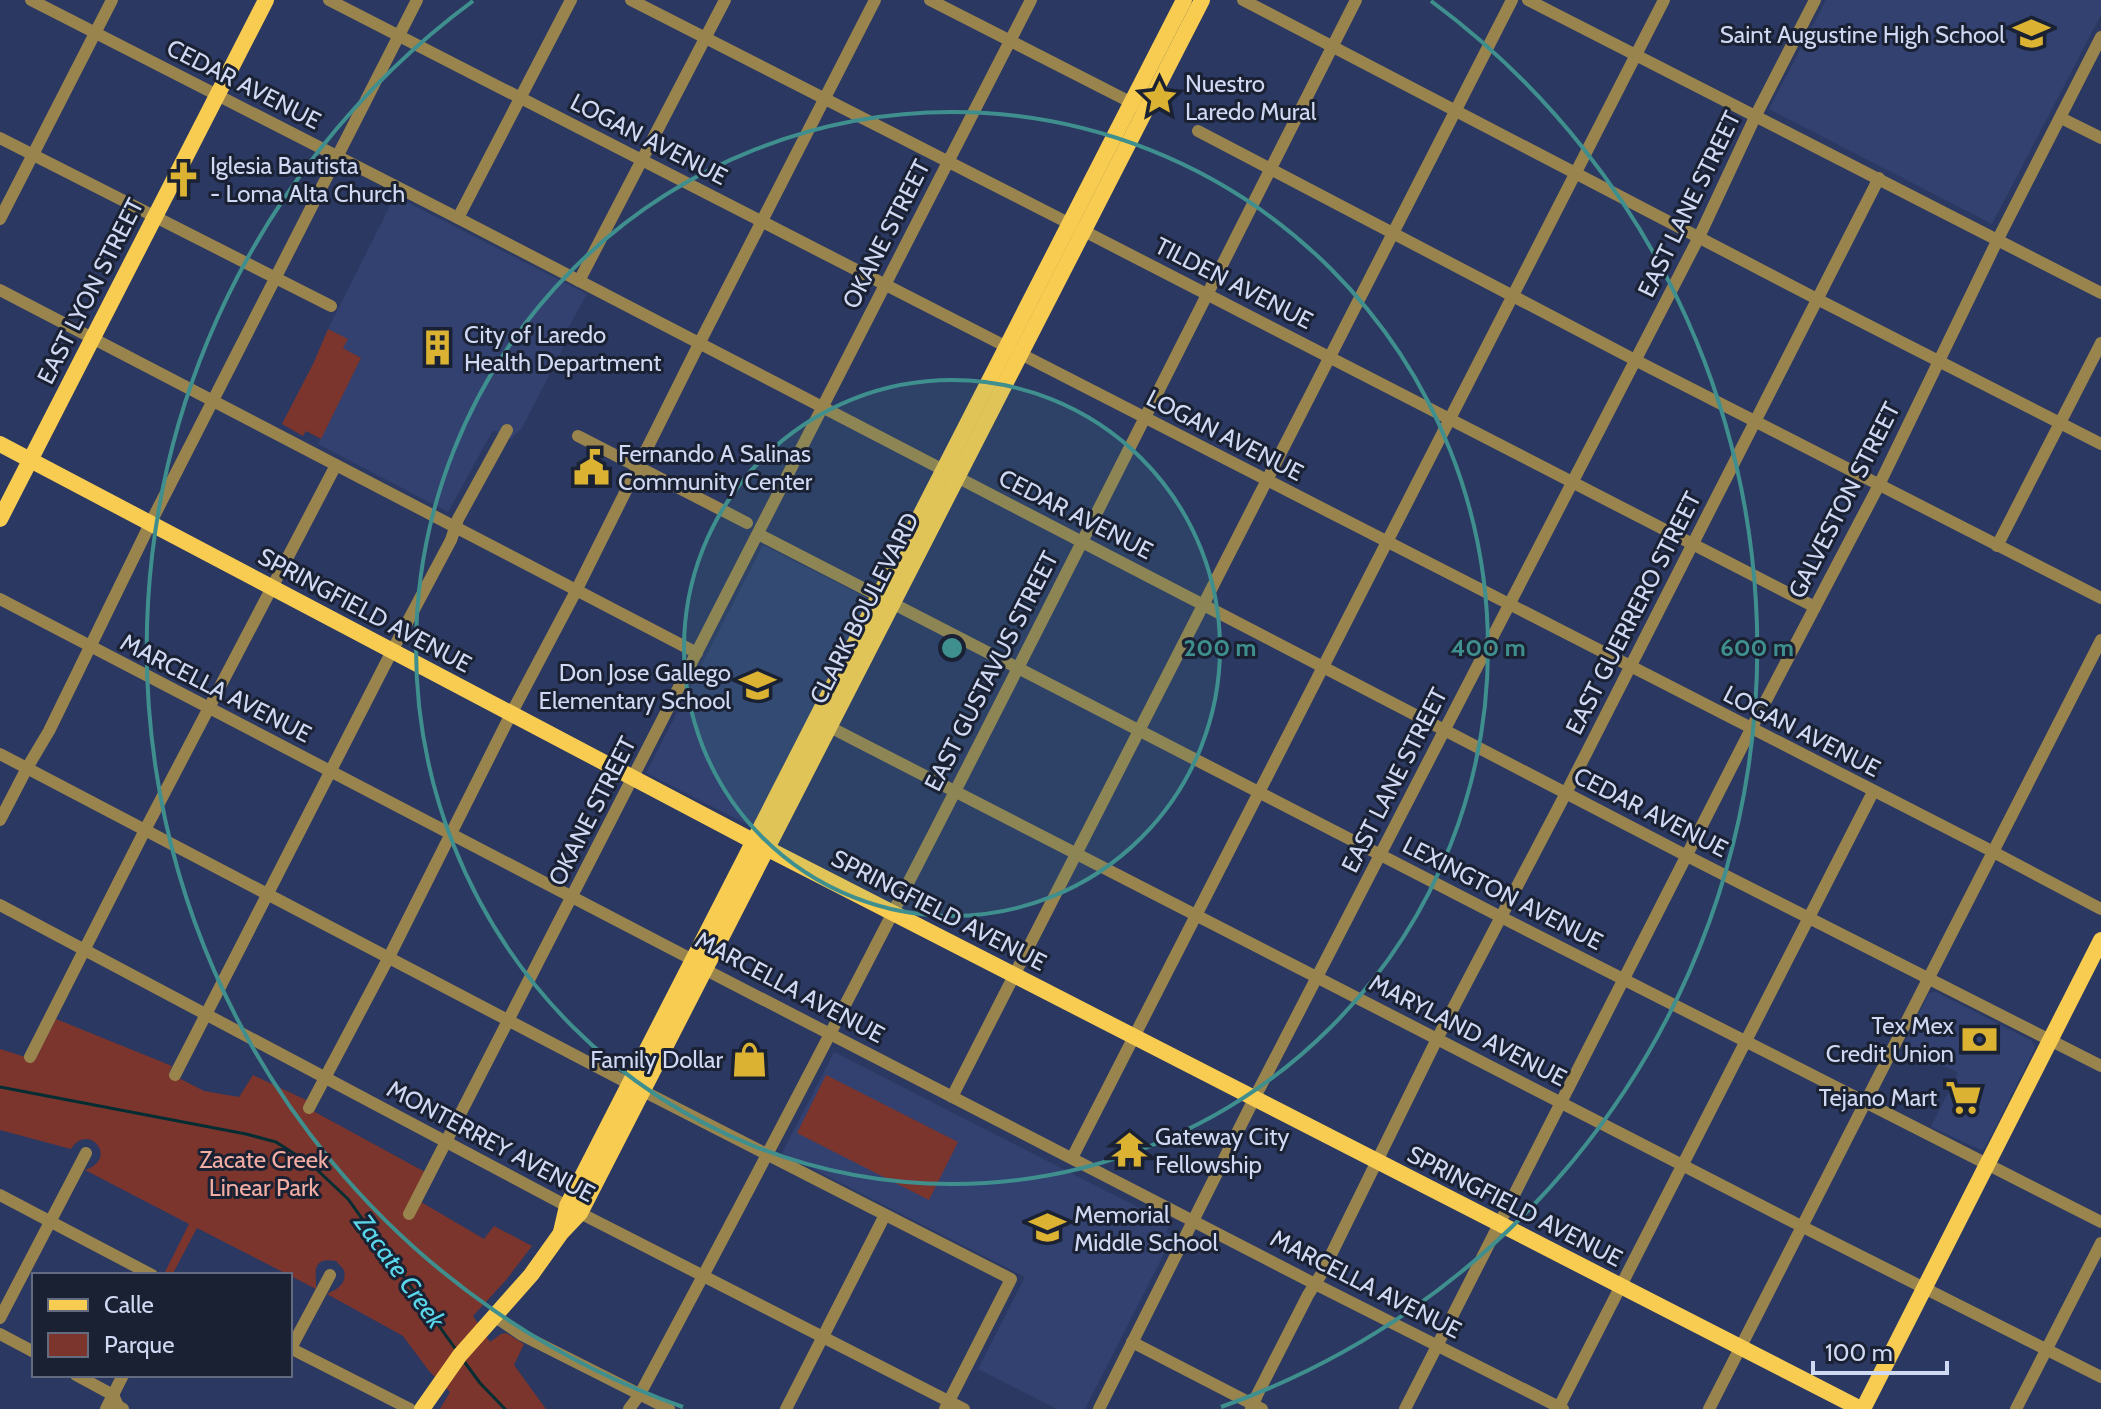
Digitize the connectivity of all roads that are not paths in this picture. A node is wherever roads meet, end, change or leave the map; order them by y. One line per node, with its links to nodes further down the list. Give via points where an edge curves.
1 (31, 0): 20 (street, CEDAR AVENUE)
2 (112, 0): 20 (street)
3 (266, 0): 27 (main road, EAST LYON STREET)
4 (329, 0): 21 (street, LOGAN AVENUE)
5 (417, 0): 21 (street)
6 (571, 0): 28 (street)
7 (631, 0): 23 (street, TILDEN AVENUE)
8 (725, 0): 23 (street)
9 (875, 0): 29 (street)
10 (930, 0): 24 (street)
11 (1031, 0): 24 (street, OKANE STREET)
12 (1184, 0): 30 (main road, CLARK BOULEVARD)
13 (1202, 0): 30 (main road, CLARK BOULEVARD)
14 (1243, 0): 25 (street)
15 (1356, 0): 25 (street, EAST GUSTAVUS STREET)
16 (1512, 0): 31 (street)
17 (1528, 0): 26 (street)
18 (1664, 0): 26 (street)
19 (1815, 0): 32 (street, EAST LANE STREET)
20 (95, 33): 27 (street, CEDAR AVENUE); 37 (street)
21 (399, 36): 28 (street, LOGAN AVENUE); 38 (street)
22 (2101, 37): 33 (street, GALVESTON STREET)
23 (705, 38): 29 (street, TILDEN AVENUE); 39 (street)
24 (1010, 41): 30 (street); 40 (street, OKANE STREET)
25 (1333, 47): 31 (street); 41 (street, EAST GUSTAVUS STREET)
26 (1636, 54): 32 (street); 42 (street)
27 (217, 94): 38 (street, CEDAR AVENUE); 44 (main road, EAST LYON STREET)
28 (521, 98): 39 (street, LOGAN AVENUE); 45 (street)
29 (825, 99): 40 (street, TILDEN AVENUE); 47 (street)
30 (1139, 106): 48 (main road, CLARK BOULEVARD)
31 (1456, 111): 42 (street); 49 (street)
32 (1756, 115): 43 (street); 50 (street, EAST LANE STREET)
33 (2061, 118): 36 (street); 51 (street, GALVESTON STREET)
34 (1198, 131): 41 (street)
35 (0, 138): 37 (street)
36 (2101, 138)
37 (33, 155): 44 (street); 46 (street)
38 (337, 157): 45 (street, CEDAR AVENUE); 52 (street)
39 (642, 161): 47 (street, LOGAN AVENUE); 53 (street)
40 (948, 161): 48 (street, TILDEN AVENUE); 54 (street, OKANE STREET)
41 (1272, 168): 49 (street); 57 (street, EAST GUSTAVUS STREET)
42 (1576, 173): 50 (street); 58 (street)
43 (1879, 178): 51 (street); 59 (street, EAST GUERRERO STREET)
44 (155, 216): 52 (street); 61 (main road, EAST LYON STREET)
45 (458, 218): 53 (street, CEDAR AVENUE)
46 (0, 219)
47 (762, 222): 54 (street, LOGAN AVENUE); 63 (street)
48 (1077, 227): 57 (street, TILDEN AVENUE); 64 (main road, CLARK BOULEVARD)
49 (1393, 233): 58 (street); 65 (street)
50 (1699, 237): 59 (street); 66 (street, EAST LANE STREET)
51 (1998, 239): 56 (street); 67 (street, GALVESTON STREET)
52 (275, 278): 60 (street); 68 (street)
53 (579, 281): 63 (street, CEDAR AVENUE)
54 (885, 286): 64 (street, LOGAN AVENUE); 69 (street, OKANE STREET)
55 (0, 290): 61 (street)
56 (2101, 293)
57 (1207, 294): 65 (street, TILDEN AVENUE); 70 (street, EAST GUSTAVUS STREET)
58 (1514, 295): 66 (street); 71 (street)
59 (1817, 299): 67 (street); 72 (street, EAST GUERRERO STREET)
60 (331, 306)
61 (93, 338): 68 (street); 78 (main road, EAST LYON STREET)
62 (2101, 343): 73 (street)
63 (699, 344): 69 (street, CEDAR AVENUE); 80 (street)
64 (1014, 350): 70 (street, LOGAN AVENUE); 81 (main road, CLARK BOULEVARD)
65 (1330, 357): 71 (street, TILDEN AVENUE); 82 (street)
66 (1635, 360): 72 (street); 83 (street, EAST LANE STREET)
67 (1939, 360): 73 (street); 84 (street, GALVESTON STREET)
68 (213, 401): 79 (street); 87 (street)
69 (822, 408): 81 (street, CEDAR AVENUE); 89 (street, OKANE STREET)
70 (1144, 418): 82 (street, LOGAN AVENUE); 90 (street, EAST GUSTAVUS STREET)
71 (1450, 419): 83 (street, TILDEN AVENUE); 91 (street)
72 (1755, 421): 84 (street); 92 (street, EAST GUERRERO STREET)
73 (2060, 423): 77 (street); 93 (street)
74 (507, 430): 88 (street)
75 (578, 436): 80 (street)
76 (0, 444): 78 (main road, SPRINGFIELD AVENUE)
77 (2101, 444)
78 (30, 460): 85 (main road, EAST LYON STREET); 87 (main road, SPRINGFIELD AVENUE)
79 (336, 465): 88 (street); 94 (street)
80 (638, 466): 86 (street); 95 (street)
81 (950, 474): 90 (street, CEDAR AVENUE); 98 (main road, CLARK BOULEVARD)
82 (1267, 481): 91 (street, LOGAN AVENUE); 99 (street)
83 (1573, 482): 92 (street, TILDEN AVENUE); 100 (street, EAST LANE STREET)
84 (1879, 485): 93 (street); 101 (street, GALVESTON STREET)
85 (0, 519)
86 (747, 523)
87 (150, 524): 94 (main road, SPRINGFIELD AVENUE); 103 (street)
88 (455, 528): 95 (street); 104 (street)
89 (758, 534): 98 (street, LEXINGTON AVENUE); 105 (street, OKANE STREET)
90 (1081, 542): 99 (street, CEDAR AVENUE); 106 (street, EAST GUSTAVUS STREET)
91 (1387, 543): 100 (street, LOGAN AVENUE); 108 (street)
92 (1693, 543): 101 (street, TILDEN AVENUE); 107 (street, EAST GUERRERO STREET)
93 (1997, 546): 96 (street)
94 (271, 588): 104 (main road, SPRINGFIELD AVENUE); 109 (street)
95 (576, 591): 105 (street); 110 (street)
96 (2101, 598)
97 (0, 599): 103 (street, MARCELLA AVENUE)
98 (887, 599): 106 (street, LEXINGTON AVENUE); 111 (main road, CLARK BOULEVARD)
99 (1203, 605): 108 (street, CEDAR AVENUE); 113 (street)
100 (1510, 606): 107 (street, LOGAN AVENUE); 114 (street, EAST LANE STREET)
101 (1815, 607): 112 (street, GALVESTON STREET)
102 (2101, 640): 128 (street)
103 (91, 647): 109 (street, MARCELLA AVENUE); 116 (street)
104 (392, 651): 110 (main road, SPRINGFIELD AVENUE); 117 (street)
105 (697, 653): 118 (street, OKANE STREET)
106 (1018, 667): 113 (street, LEXINGTON AVENUE); 119 (street, EAST GUSTAVUS STREET)
107 (1630, 667): 112 (street, LOGAN AVENUE); 122 (street, EAST GUERRERO STREET)
108 (1323, 668): 114 (street, CEDAR AVENUE); 120 (street)
109 (208, 708): 117 (street, MARCELLA AVENUE); 124 (street)
110 (511, 714): 118 (main road, SPRINGFIELD AVENUE); 125 (street)
111 (823, 723): 119 (street, MARYLAND AVENUE); 126 (main road, CLARK BOULEVARD)
112 (1751, 729): 121 (street, LOGAN AVENUE); 130 (street, GALVESTON STREET)
113 (1140, 730): 120 (street, LEXINGTON AVENUE); 127 (street)
114 (1445, 731): 122 (street, CEDAR AVENUE); 129 (street, EAST LANE STREET)
115 (0, 754): 116 (street)
116 (27, 768): 123 (street); 124 (street)
117 (330, 772): 125 (street, MARCELLA AVENUE); 131 (street)
118 (633, 778): 126 (main road, SPRINGFIELD AVENUE); 132 (street, OKANE STREET)
119 (955, 791): 127 (street, MARYLAND AVENUE); 135 (street, EAST GUSTAVUS STREET)
120 (1259, 792): 129 (street, LEXINGTON AVENUE); 136 (street)
121 (1873, 792): 128 (street, LOGAN AVENUE); 138 (street)
122 (1566, 793): 130 (street, CEDAR AVENUE); 137 (street, EAST GUERRERO STREET)
123 (0, 820)
124 (145, 830): 131 (street); 140 (street)
125 (450, 834): 132 (street, MARCELLA AVENUE); 141 (street)
126 (760, 846): 135 (main road, SPRINGFIELD AVENUE); 142 (main road, CLARK BOULEVARD)
127 (1077, 854): 136 (street, MARYLAND AVENUE); 143 (street)
128 (1992, 854): 134 (street, LOGAN AVENUE); 146 (street)
129 (1381, 855): 137 (street, LEXINGTON AVENUE); 144 (street, EAST LANE STREET)
130 (1687, 856): 138 (street, CEDAR AVENUE); 145 (street, GALVESTON STREET)
131 (268, 894): 141 (street); 147 (street)
132 (572, 898): 142 (street, MARCELLA AVENUE); 148 (street, OKANE STREET)
133 (0, 905): 140 (street, MONTERREY AVENUE)
134 (2101, 909)
135 (891, 913): 143 (main road, SPRINGFIELD AVENUE); 149 (street, EAST GUSTAVUS STREET)
136 (1196, 915): 144 (street, MARYLAND AVENUE); 150 (street)
137 (1501, 917): 145 (street, LEXINGTON AVENUE); 151 (street, EAST GUERRERO STREET)
138 (1809, 918): 146 (street, CEDAR AVENUE); 153 (street)
139 (2101, 940): 152 (main road)
140 (86, 949): 147 (street, MONTERREY AVENUE); 154 (street)
141 (389, 957): 148 (street); 157 (street)
142 (700, 965): 149 (street, MARCELLA AVENUE); 158 (main road, CLARK BOULEVARD)
143 (1014, 976): 150 (main road, SPRINGFIELD AVENUE); 159 (street)
144 (1317, 977): 151 (street, MARYLAND AVENUE); 160 (street, EAST LANE STREET)
145 (1623, 979): 153 (street, LEXINGTON AVENUE); 161 (street, GALVESTON STREET)
146 (1930, 979): 152 (street, CEDAR AVENUE); 162 (street)
147 (207, 1014): 156 (street); 157 (street, MONTERREY AVENUE)
148 (510, 1020): 158 (street); 164 (street, OKANE STREET)
149 (828, 1034): 159 (street, MARCELLA AVENUE); 166 (street, EAST GUSTAVUS STREET)
150 (1134, 1037): 160 (main road, SPRINGFIELD AVENUE); 167 (street)
151 (1437, 1039): 161 (street, MARYLAND AVENUE); 168 (street, EAST GUERRERO STREET)
152 (2050, 1040): 155 (street, CEDAR AVENUE); 169 (main road)
153 (1745, 1042): 162 (street, LEXINGTON AVENUE); 170 (street)
154 (30, 1057)
155 (2101, 1066)
156 (175, 1075)
157 (325, 1078): 163 (street); 164 (street, MONTERREY AVENUE)
158 (636, 1087): 166 (street); 172 (main road, CLARK BOULEVARD)
159 (952, 1097): 167 (street, MARCELLA AVENUE)
160 (1254, 1099): 168 (main road, SPRINGFIELD AVENUE); 176 (street, EAST LANE STREET)
161 (1560, 1102): 170 (street, MARYLAND AVENUE); 178 (street, GALVESTON STREET)
162 (1867, 1103): 169 (street, LEXINGTON AVENUE); 179 (street)
163 (309, 1108)
164 (447, 1142): 172 (street, MONTERREY AVENUE); 173 (street, OKANE STREET)
165 (86, 1153): 175 (street)
166 (766, 1154): 174 (street); 183 (street, EAST GUSTAVUS STREET)
167 (1072, 1158): 176 (street, MARCELLA AVENUE)
168 (1378, 1162): 178 (main road, SPRINGFIELD AVENUE); 184 (street, EAST GUERRERO STREET)
169 (1987, 1164): 177 (street, LEXINGTON AVENUE); 186 (main road)
170 (1683, 1165): 179 (street, MARYLAND AVENUE); 185 (street)
171 (0, 1195): 175 (street)
172 (574, 1210): 183 (street, MONTERREY AVENUE); 188 (main road, CLARK BOULEVARD, via 531,1275)
173 (409, 1214)
174 (885, 1215): 190 (street); 203 (street, via 1011,1279)
175 (50, 1221): 181 (street); 187 (street)
176 (1193, 1221): 184 (street, MARCELLA AVENUE); 191 (street, EAST LANE STREET)
177 (2101, 1222)
178 (1499, 1224): 185 (main road, SPRINGFIELD AVENUE); 193 (street, GALVESTON STREET)
179 (1803, 1227): 186 (street, MARYLAND AVENUE); 194 (street)
180 (2101, 1243): 196 (street)
181 (148, 1273)
182 (330, 1275): 192 (street)
183 (704, 1275): 190 (street, MONTERREY AVENUE); 201 (street, EAST GUSTAVUS STREET)
184 (1315, 1284): 193 (street, MARCELLA AVENUE); 204 (street, EAST GUERRERO STREET, via 1258,1393)
185 (1620, 1286): 194 (main road, SPRINGFIELD AVENUE); 205 (street)
186 (1925, 1288): 196 (street, MARYLAND AVENUE); 217 (main road)
187 (0, 1318)
188 (490, 1321): 201 (street); 209 (main road, CLARK BOULEVARD)
189 (0, 1334): 197 (street)
190 (824, 1337): 203 (street, MONTERREY AVENUE); 212 (street)
191 (1132, 1342): 204 (street); 214 (street, EAST LANE STREET)
192 (292, 1344)
193 (1438, 1346): 205 (street, MARCELLA AVENUE); 215 (street, GALVESTON STREET)
194 (1741, 1348): 216 (street); 217 (main road, SPRINGFIELD AVENUE)
195 (292, 1349): 208 (street)
196 (2047, 1350): 200 (street, MARYLAND AVENUE); 218 (street)
197 (32, 1351)
198 (80, 1377): 202 (street)
199 (122, 1377): 202 (street)
200 (2101, 1377)
201 (640, 1394): 210 (street, EAST GUSTAVUS STREET); 211 (street)
202 (113, 1395): 206 (street); 207 (street)
203 (947, 1405): 213 (street, MONTERREY AVENUE)
204 (1256, 1407)
205 (1560, 1408)
206 (106, 1409)
207 (123, 1409)
208 (410, 1409)
209 (422, 1409)
210 (629, 1409)
211 (669, 1409)
212 (786, 1409)
213 (964, 1409)
214 (1099, 1409)
215 (1405, 1409)
216 (1709, 1409)
217 (1862, 1409)
218 (2016, 1409)

